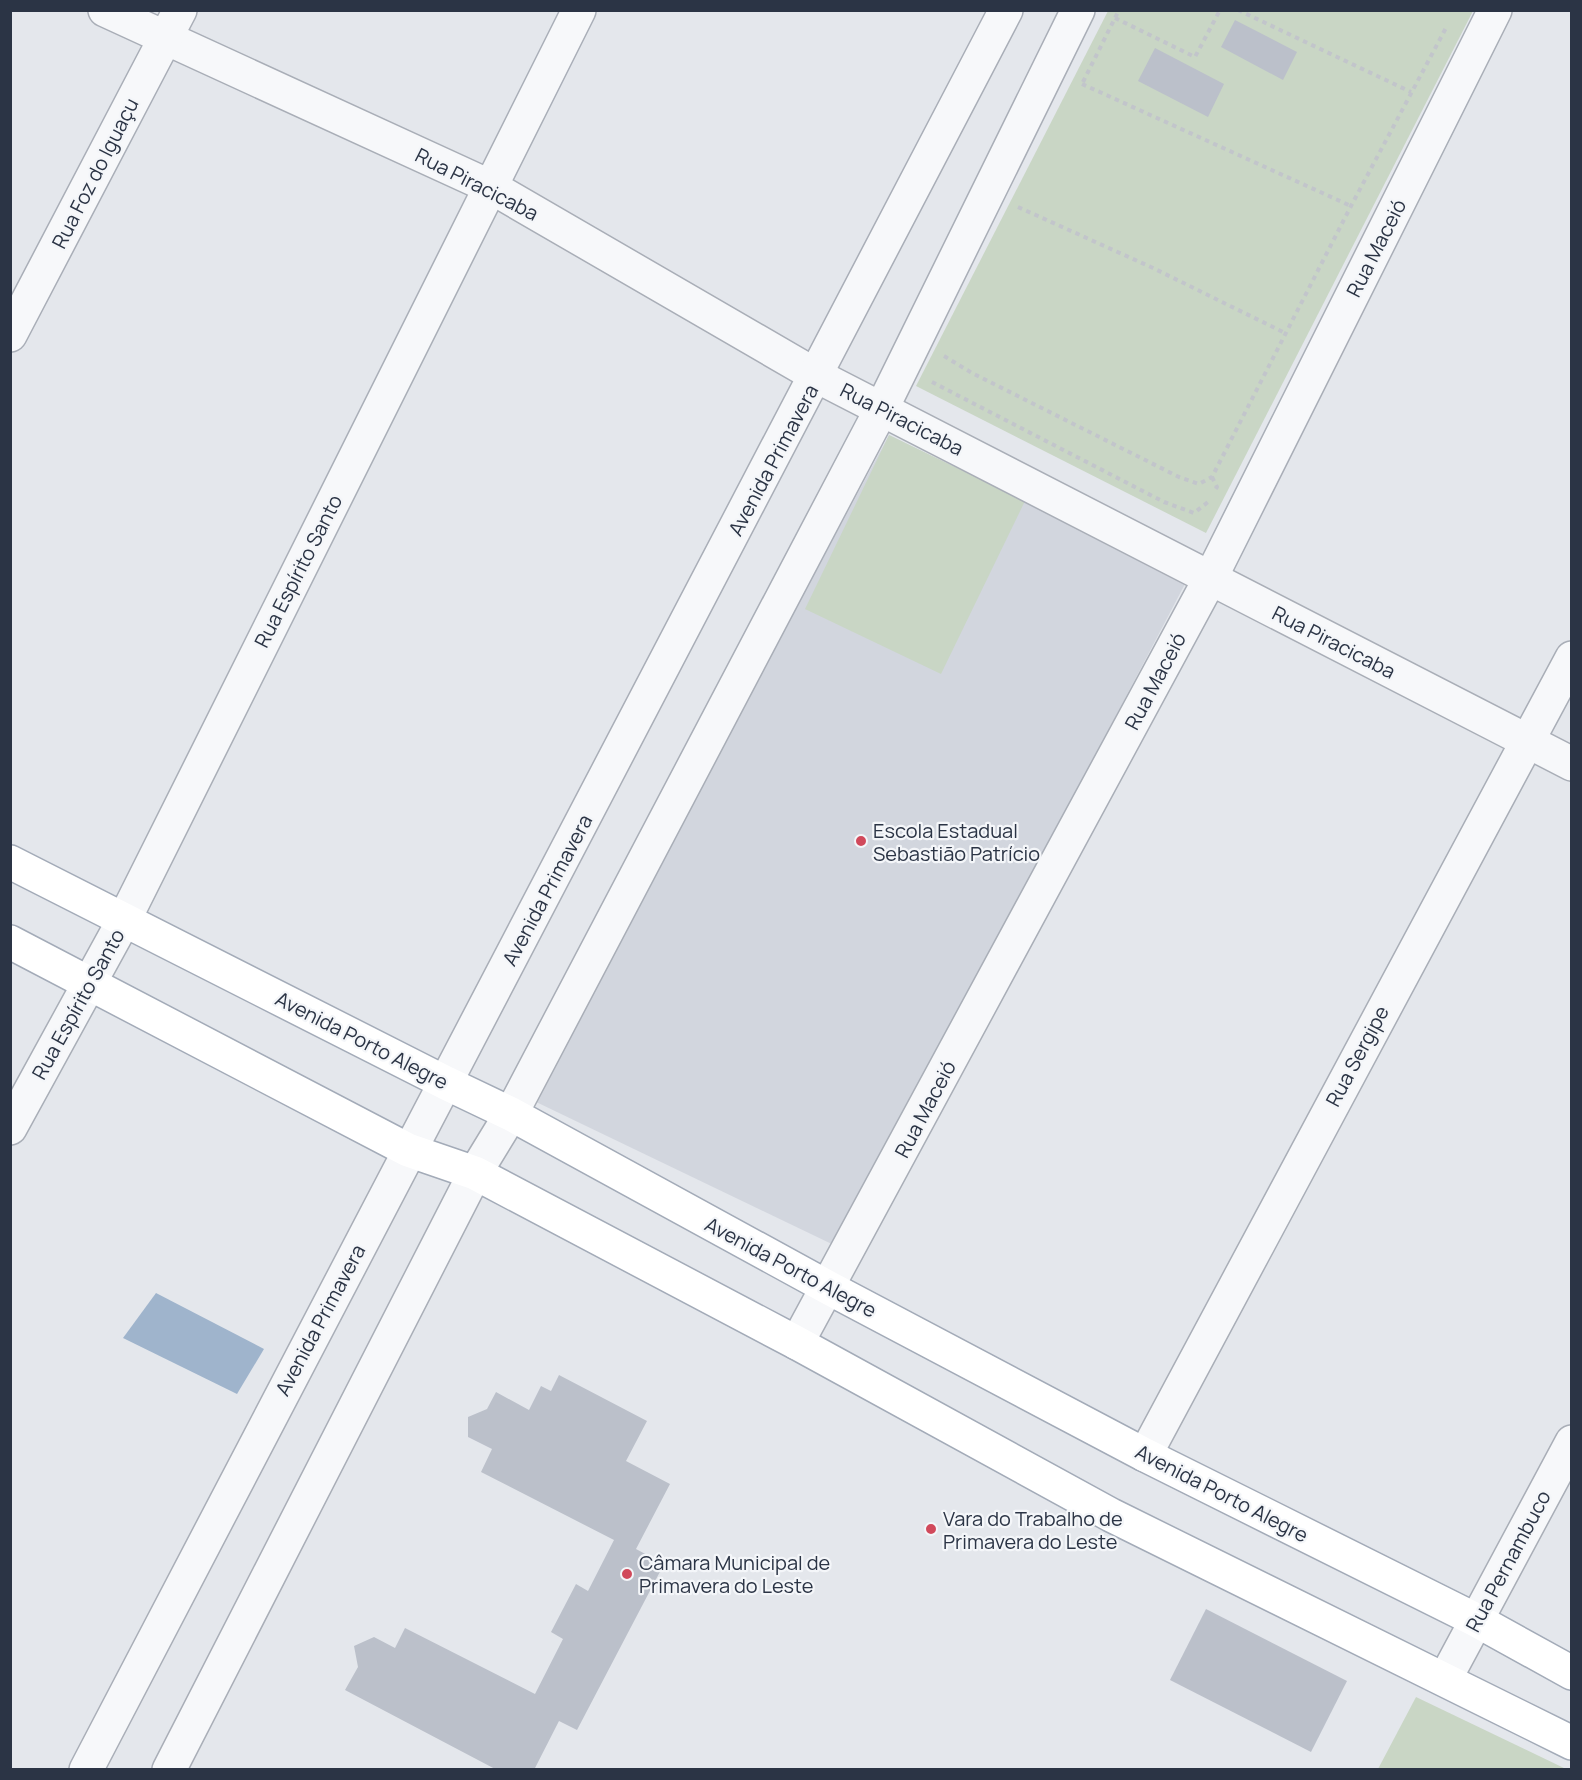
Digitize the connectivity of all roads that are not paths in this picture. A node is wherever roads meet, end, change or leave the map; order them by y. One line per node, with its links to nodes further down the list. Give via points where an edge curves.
1 (105, 10): 7 (street, Rua Piracicaba)
2 (180, 10): 7 (street, Rua Foz do Iguaçu)
3 (579, 10): 8 (street, Rua Espírito Santo)
4 (1006, 10): 10 (street, Avenida Primavera)
5 (1078, 10): 11 (street)
6 (1495, 10): 12 (street, Rua Maceió)
7 (164, 39): 8 (street, Rua Piracicaba); 9 (street, Rua Foz do Iguaçu)
8 (491, 187): 10 (street, Rua Piracicaba); 17 (street, Rua Espírito Santo)
9 (10, 335)
10 (817, 376): 11 (street, Rua Piracicaba); 20 (street, Avenida Primavera)
11 (882, 408): 12 (street, Rua Piracicaba); 21 (street)
12 (1210, 579): 14 (street, Rua Piracicaba); 25 (street, Rua Maceió)
13 (1572, 658): 14 (street, Rua Sergipe)
14 (1526, 740): 15 (street, Rua Piracicaba); 28 (street, Rua Sergipe)
15 (1572, 764)
16 (10, 862): 17 (main road, Avenida Porto Alegre)
17 (124, 920): 19 (street, Rua Espírito Santo); 20 (main road, Avenida Porto Alegre)
18 (10, 942): 19 (main road)
19 (88, 985): 22 (street, Rua Espírito Santo); 23 (main road)
20 (446, 1083): 21 (main road, Avenida Porto Alegre); 23 (street, Avenida Primavera)
21 (511, 1114): 24 (street); 25 (main road, Avenida Porto Alegre)
22 (10, 1128)
23 (408, 1150): 24 (main road); 33 (street, Avenida Primavera)
24 (475, 1173): 26 (main road); 34 (street)
25 (829, 1288): 26 (street, Rua Maceió); 28 (main road, Avenida Porto Alegre)
26 (797, 1343): 31 (main road, via 1111,1515)
27 (1572, 1442): 29 (street, Rua Pernambuco)
28 (1145, 1455): 29 (main road, Avenida Porto Alegre)
29 (1476, 1620): 30 (main road, Avenida Porto Alegre); 31 (street, Rua Pernambuco)
30 (1572, 1673)
31 (1446, 1679): 32 (main road)
32 (1572, 1743)
33 (86, 1770)
34 (169, 1770)

